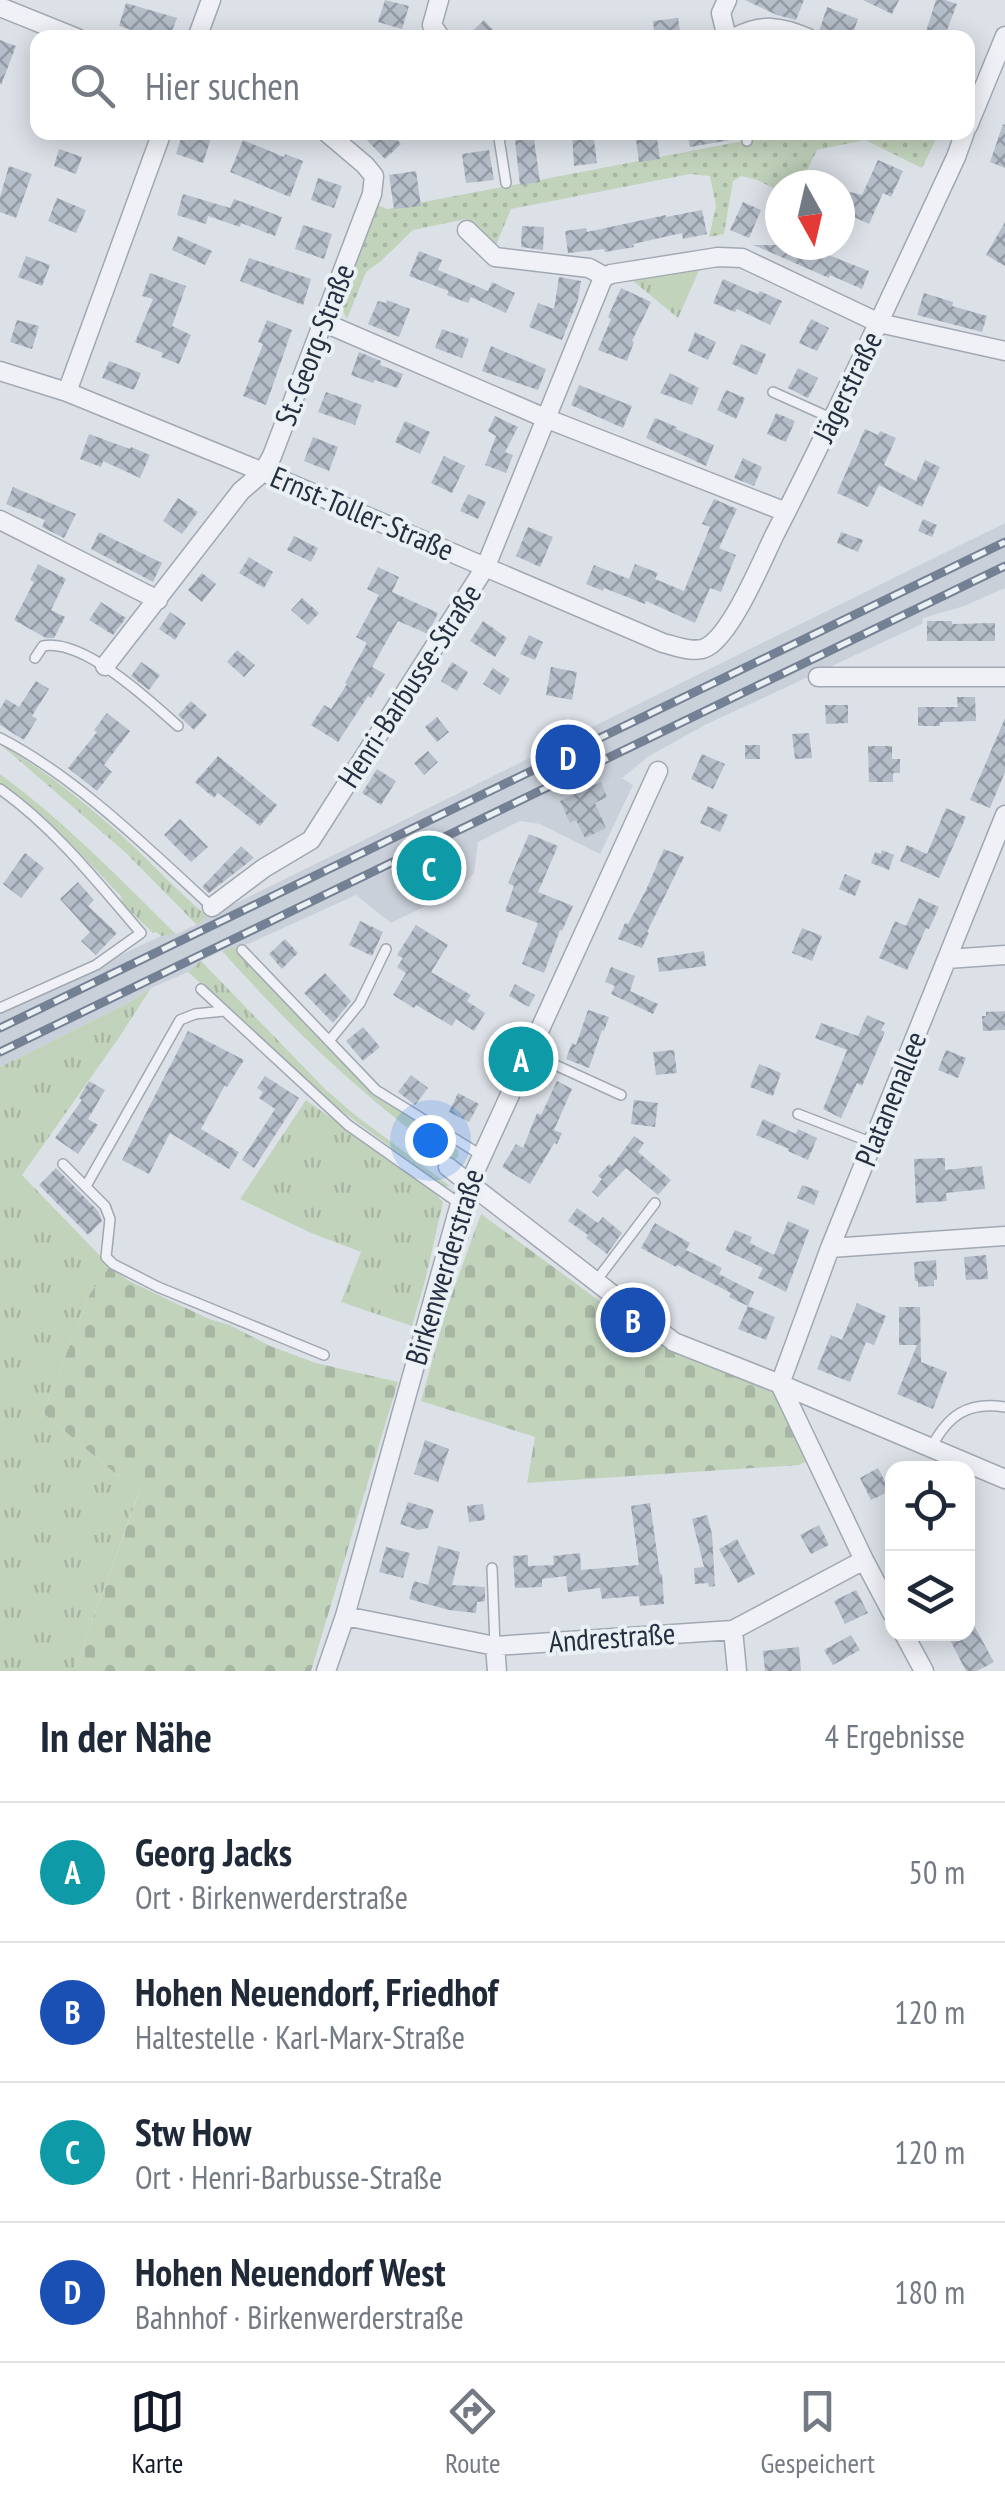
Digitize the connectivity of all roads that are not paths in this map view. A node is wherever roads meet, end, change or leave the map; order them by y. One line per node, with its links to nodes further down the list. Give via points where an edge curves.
1 (211, 0): 6 (street)
2 (439, 0): 7 (street)
3 (727, 0): 8 (street, via 722,13)
4 (0, 7): 5 (street)
5 (57, 30)
6 (200, 30)
7 (435, 30)
8 (728, 30)
9 (751, 30): 10 (street)
10 (790, 30)
11 (1005, 36): 12 (street, Jägerstraße)
12 (975, 108)
13 (159, 140): 24 (street)
14 (335, 140): 20 (street, St.-Georg-Straße, via 374,176)
15 (499, 140): 17 (lane)
16 (962, 140): 21 (street, Jägerstraße)
17 (506, 184)
18 (467, 230): 19 (street, via 494,257 588,268)
19 (602, 278): 21 (street, via 742,258); 26 (street, Henri-Barbusse-Straße)
20 (324, 323): 26 (street); 28 (street, St.-Georg-Straße)
21 (879, 323): 22 (street); 27 (street, Jägerstraße)
22 (1005, 351)
23 (0, 371): 24 (street, Ernst-Toller-Straße)
24 (67, 392): 28 (street, Ernst-Toller-Straße)
25 (773, 392): 27 (lane)
26 (545, 418): 29 (street); 31 (street, Henri-Barbusse-Straße)
27 (833, 419): 29 (street, Jägerstraße)
28 (263, 472): 31 (street, Ernst-Toller-Straße); 32 (street, St.-Georg-Straße)
29 (786, 512): 33 (street, Jägerstraße)
30 (0, 520): 32 (street)
31 (486, 566): 33 (street, Ernst-Toller-Straße, via 663,643 705,649); 43 (street, Henri-Barbusse-Straße, via 311,840)
32 (158, 600): 35 (street, St.-Georg-Straße)
33 (720, 636)
34 (35, 658): 35 (lane, via 43,646 64,645)
35 (105, 666): 38 (lane)
36 (818, 676): 37 (street)
37 (1005, 676)
38 (178, 726)
39 (0, 738): 43 (lane, via 74,786)
40 (658, 771): 52 (street, Birkenwerderstraße)
41 (0, 789): 49 (lane, via 82,864 141,933 96,965)
42 (1005, 814): 47 (street, Platanenallee)
43 (212, 907)
44 (386, 949): 51 (lane, via 360,1003)
45 (242, 950): 51 (lane)
46 (1005, 955): 47 (street)
47 (948, 960): 55 (street, Platanenallee)
48 (201, 989): 50 (lane)
49 (0, 1008)
50 (224, 1011): 60 (lane, via 180,1020); 62 (lane, via 348,1125)
51 (329, 1041): 56 (lane, via 376,1090)
52 (529, 1053): 53 (lane); 56 (street, Birkenwerderstraße)
53 (621, 1095)
54 (798, 1114): 55 (lane)
55 (873, 1143): 64 (street, Platanenallee)
56 (480, 1155): 59 (street, Birkenwerderstraße)
57 (63, 1164): 60 (lane)
58 (448, 1168): 59 (street)
59 (468, 1183): 62 (street, Birkenwerderstraße); 65 (street)
60 (86, 1186): 66 (lane, via 106,1206 106,1257 113,1264)
61 (655, 1203): 65 (lane)
62 (460, 1204): 74 (street, Birkenwerderstraße)
63 (1005, 1236): 64 (street)
64 (830, 1248): 67 (street, Platanenallee)
65 (595, 1282): 67 (street, via 674,1342)
66 (324, 1355)
67 (780, 1384): 69 (street); 71 (street)
68 (1005, 1407): 69 (lane, via 966,1409 940,1430)
69 (931, 1448): 70 (street)
70 (1005, 1479)
71 (864, 1560): 73 (street); 75 (street, Andrestraße)
72 (492, 1568): 77 (lane)
73 (885, 1600)
74 (345, 1616): 77 (street, Andrestraße); 78 (street, Birkenwerderstraße)
75 (732, 1630): 77 (street, Andrestraße); 80 (street)
76 (908, 1641): 81 (street)
77 (495, 1646): 79 (street)
78 (326, 1671)
79 (497, 1671)
80 (737, 1671)
81 (924, 1671)

